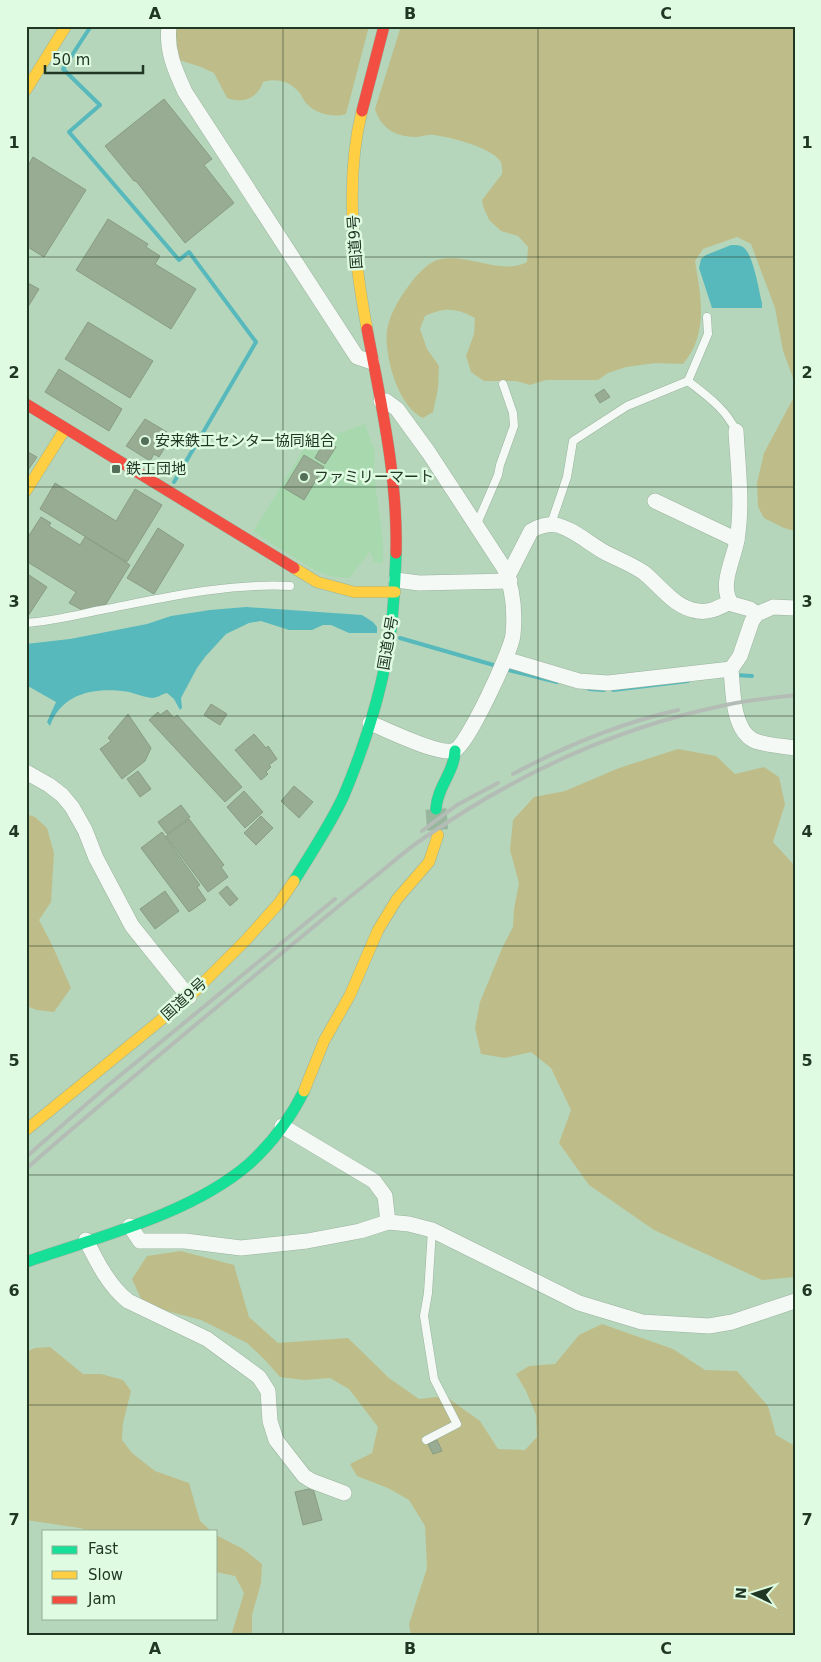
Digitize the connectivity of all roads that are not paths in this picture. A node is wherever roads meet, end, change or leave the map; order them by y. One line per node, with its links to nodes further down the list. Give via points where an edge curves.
1 (66, 26): 4 (main road)
2 (169, 26): 6 (street, via 168,47 185,92 356,357)
3 (384, 26): 6 (main road, 国道9号, via 360,119 352,184 358,282)
4 (26, 90)
5 (707, 317): 7 (lane, via 708,334)
6 (372, 362): 9 (main road, 国道9号)
7 (688, 382): 12 (lane, via 718,405); 15 (lane, via 627,406 573,441 567,478)
8 (503, 384): 16 (lane, via 514,426)
9 (381, 401): 16 (street, via 397,409 430,453); 20 (main road, 国道9号, via 392,472)
10 (26, 404): 11 (main road)
11 (65, 428): 13 (main road); 20 (main road, via 317,582 354,592)
12 (736, 431): 17 (street, via 740,503)
13 (26, 492)
14 (656, 501): 17 (street)
15 (553, 524): 18 (street, via 531,531); 21 (street, via 633,566 669,597 690,609 709,611)
16 (476, 526): 18 (street)
17 (737, 540): 21 (street, via 727,584)
18 (509, 578): 20 (street); 25 (street, via 514,611 513,636)
19 (290, 586): 24 (lane, via 214,590 49,622)
20 (395, 586): 27 (main road, 国道9号, via 390,638)
21 (730, 602): 23 (street)
22 (795, 608): 23 (street, via 773,607)
23 (757, 614): 26 (street, via 740,656)
24 (26, 623)
25 (502, 664): 26 (street, via 579,681 608,683); 29 (street, via 483,707)
26 (731, 669): 28 (street, via 736,712 742,731 754,740)
27 (370, 723): 29 (street, via 430,748); 33 (main road, 国道9号, via 343,796 279,903)
28 (795, 748)
29 (455, 751): 31 (main road, via 454,766 438,790)
30 (26, 772): 33 (street, via 49,785 72,807 132,926)
31 (436, 809)
32 (438, 834): 34 (main road, via 428,865 400,895 372,942 351,993 324,1040 300,1098)
33 (189, 997): 35 (main road, 国道9号)
34 (282, 1126): 36 (street, via 374,1181 385,1196); 37 (main road, via 248,1164 218,1185)
35 (26, 1130)
36 (388, 1222): 37 (street, via 307,1241 241,1248 185,1241 140,1241); 38 (street)
37 (130, 1226): 39 (main road)
38 (432, 1230): 41 (street, via 579,1303 642,1322 709,1326 732,1322); 42 (lane, via 424,1316 434,1379 457,1424)
39 (86, 1240): 40 (main road); 43 (street, via 95,1258 128,1301 207,1339 259,1377 268,1391 270,1421 276,1440 304,1476)
40 (26, 1262)
41 (795, 1301)
42 (426, 1440)
43 (344, 1493)

